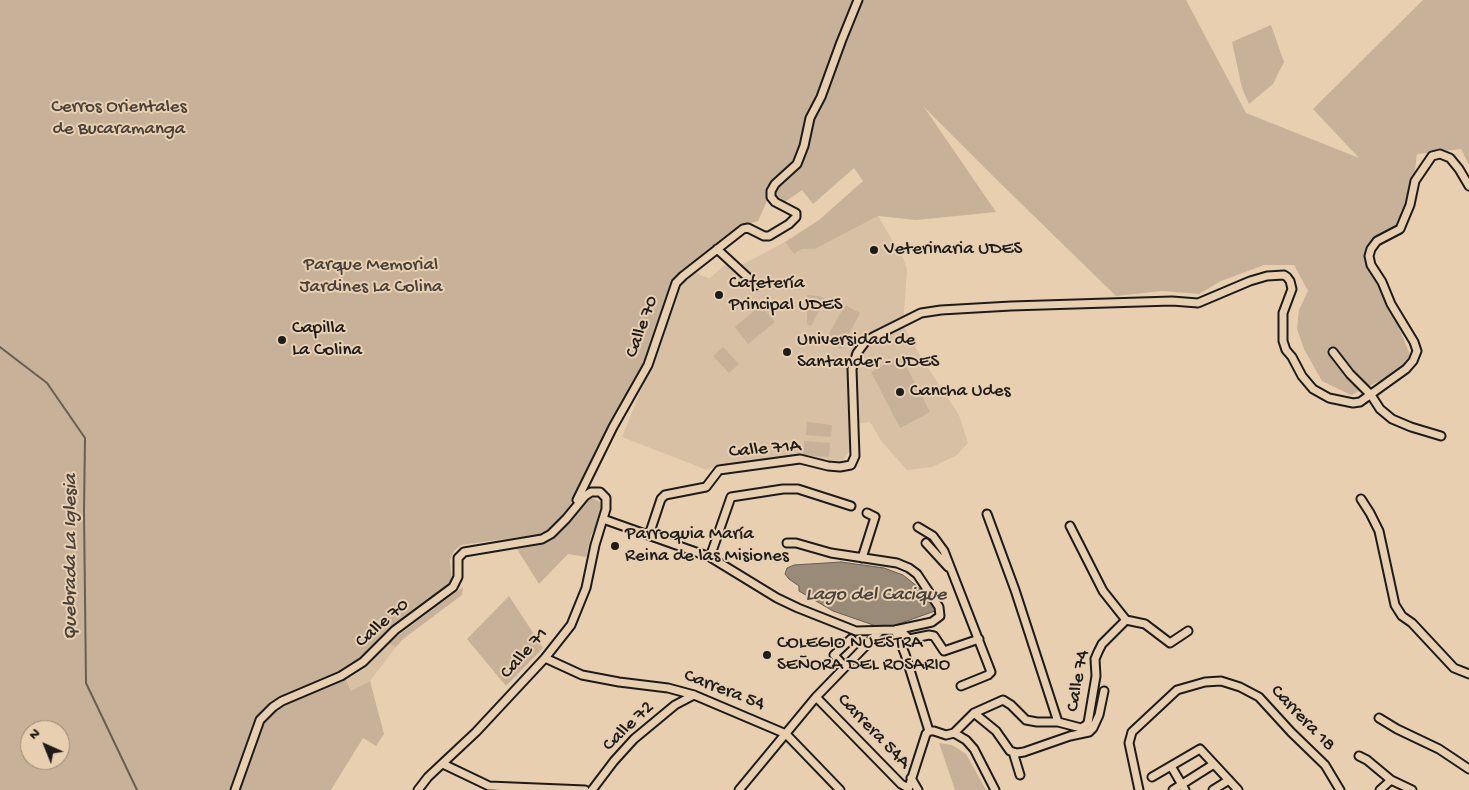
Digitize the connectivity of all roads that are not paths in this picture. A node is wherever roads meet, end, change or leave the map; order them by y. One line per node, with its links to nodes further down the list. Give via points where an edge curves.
1 (858, 0): 3 (street, Calle 70, via 810,118 797,164 774,184 771,191 770,197 775,202 796,215 773,234 764,236 746,228)
2 (1469, 186): 6 (street, via 1450,158 1440,154 1432,156 1415,181 1400,229 1377,241 1371,249 1371,265 1417,351 1406,369)
3 (717, 249): 4 (street); 8 (street, Calle 70, via 676,284 648,365)
4 (756, 285)
5 (1333, 352): 6 (street)
6 (1372, 395): 7 (street, via 1380,409 1392,419); 20 (street, Calle 71A, via 1353,403 1329,398 1313,389 1302,376 1283,341 1283,314 1292,289 1290,280 1284,276 1250,281 1198,303 1011,306 921,313 872,337 857,353 852,369 855,456 850,465 834,467 800,460 718,470 706,488 661,499)
7 (1441, 436)
8 (587, 479): 9 (street); 14 (street, Calle 70)
9 (603, 494): 10 (street, via 595,491); 13 (street, Calle 71)
10 (581, 499): 13 (street, via 594,495 603,501); 14 (street, Calle 70)
11 (1361, 499): 34 (street, via 1379,531 1396,605 1402,616 1454,668)
12 (851, 506): 23 (street, via 798,490 731,498)
13 (606, 510): 17 (street, Calle 71)
14 (571, 513): 58 (street, Calle 70, via 551,534 538,541 464,552 458,558 458,578 454,587 395,630 363,662 341,676 273,707 260,720)
15 (867, 513): 24 (street, via 875,517)
16 (987, 514): 41 (street)
17 (603, 519): 20 (street); 32 (street, Calle 71, via 578,611 566,633)
18 (1070, 526): 26 (street, via 1103,591)
19 (918, 527): 25 (street, via 939,543)
20 (649, 535): 23 (street)
21 (787, 543): 24 (street)
22 (926, 543): 25 (street)
23 (710, 557): 28 (street, via 798,608 856,631)
24 (862, 558): 27 (street, via 909,568 917,574 939,607 940,616 936,620)
25 (952, 572): 31 (street)
26 (1126, 620): 29 (street, via 1145,624 1170,643); 41 (street, Calle 74, via 1098,652 1088,723 1081,728)
27 (901, 629): 28 (street); 31 (street, via 906,638 932,635 944,651); 42 (street, via 905,654)
28 (880, 631): 33 (street)
29 (1188, 631)
30 (851, 639): 33 (street, via 834,656)
31 (979, 639): 35 (street, via 991,672)
32 (545, 658): 37 (street, Carrera 54, via 582,675); 47 (street, Calle 71)
33 (845, 667): 38 (street)
34 (1469, 674)
35 (961, 686)
36 (1104, 690): 45 (street, via 1099,715 1089,732 1024,752)
37 (694, 694): 44 (street, Carrera 54); 61 (street, Calle 72, via 634,739)
38 (816, 697): 44 (street); 56 (street, Carrera 54A)
39 (974, 713): 41 (street, Calle 74, via 1005,701 1026,720); 43 (street, Calle 74); 45 (street, via 996,731)
40 (1379, 718): 50 (street, via 1439,748)
41 (1058, 722)
42 (929, 731): 43 (street); 53 (street)
43 (954, 733): 66 (street, via 974,749)
44 (786, 734): 62 (street); 63 (street, Carrera 54)
45 (1013, 752): 51 (street)
46 (1359, 756): 55 (street)
47 (442, 764): 59 (street, Calle 71); 60 (street, via 489,786)
48 (1214, 764): 49 (street, via 1200,749); 54 (street); 57 (street)
49 (1171, 766): 52 (street); 57 (street)
50 (1468, 767)
51 (1020, 775)
52 (1152, 776)
53 (910, 778): 56 (street); 65 (street, Carrera 54A)
54 (1229, 780): 69 (street); 70 (street)
55 (1391, 780): 72 (street); 73 (street)
56 (906, 787): 64 (street)
57 (1183, 788): 68 (street)
58 (235, 790)
59 (418, 790)
60 (585, 790)
61 (592, 790)
62 (739, 790)
63 (840, 790)
64 (896, 790)
65 (918, 790)
66 (995, 790)
67 (1139, 790): 71 (street, Carrera 18, via 1129,743 1135,728 1172,693 1205,682 1221,681 1255,694 1325,765)
68 (1173, 790)
69 (1213, 790)
70 (1238, 790)
71 (1340, 790)
72 (1380, 790)
73 (1412, 790)

